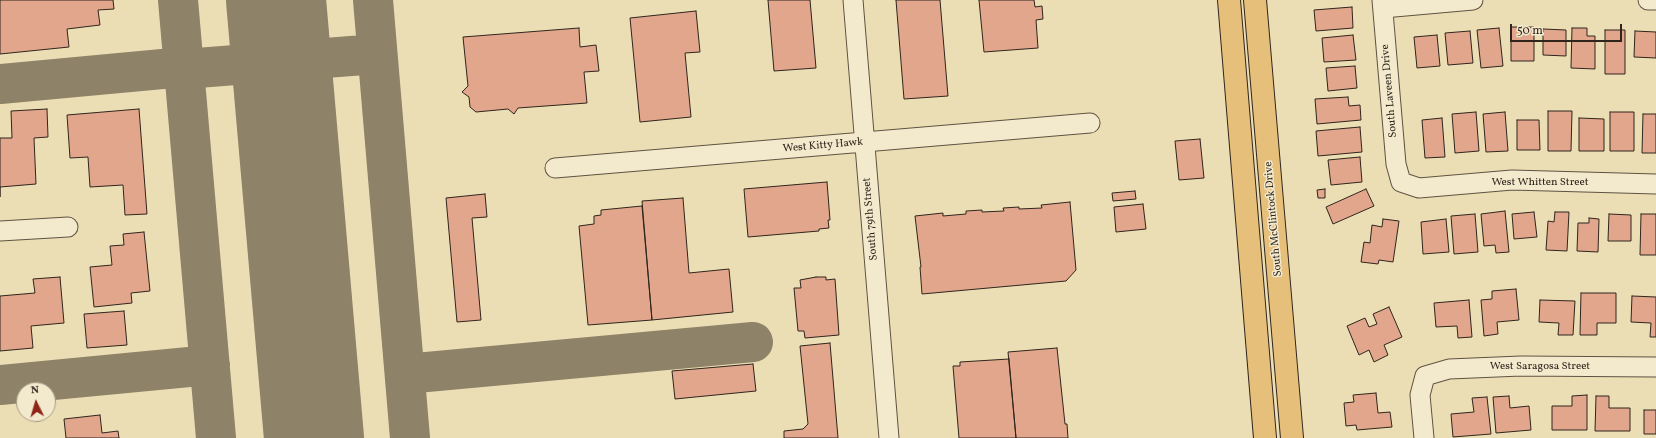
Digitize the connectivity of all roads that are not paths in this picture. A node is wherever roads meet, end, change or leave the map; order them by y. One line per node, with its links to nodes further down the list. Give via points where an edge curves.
1 (853, 0): 9 (street, South 79th Street)
2 (1228, 0): 17 (main road)
3 (1255, 0): 18 (main road, South McClintock Drive)
4 (1473, 0): 7 (street)
5 (1648, 0): 6 (street)
6 (1656, 0)
7 (1383, 4): 11 (street, South Laveen Drive, via 1396,164)
8 (1090, 123): 9 (street, West Kitty Hawk)
9 (865, 142): 10 (street, West Kitty Hawk); 16 (street, South 79th Street)
10 (555, 168)
11 (1401, 182): 12 (street, West Whitten Street, via 1419,188 1512,180)
12 (1656, 184)
13 (68, 227): 14 (street)
14 (0, 232)
15 (1656, 368): 19 (street, West Saragosa Street, via 1521,366 1449,369 1425,376 1420,395)
16 (889, 438)
17 (1265, 438)
18 (1292, 438)
19 (1424, 438)

